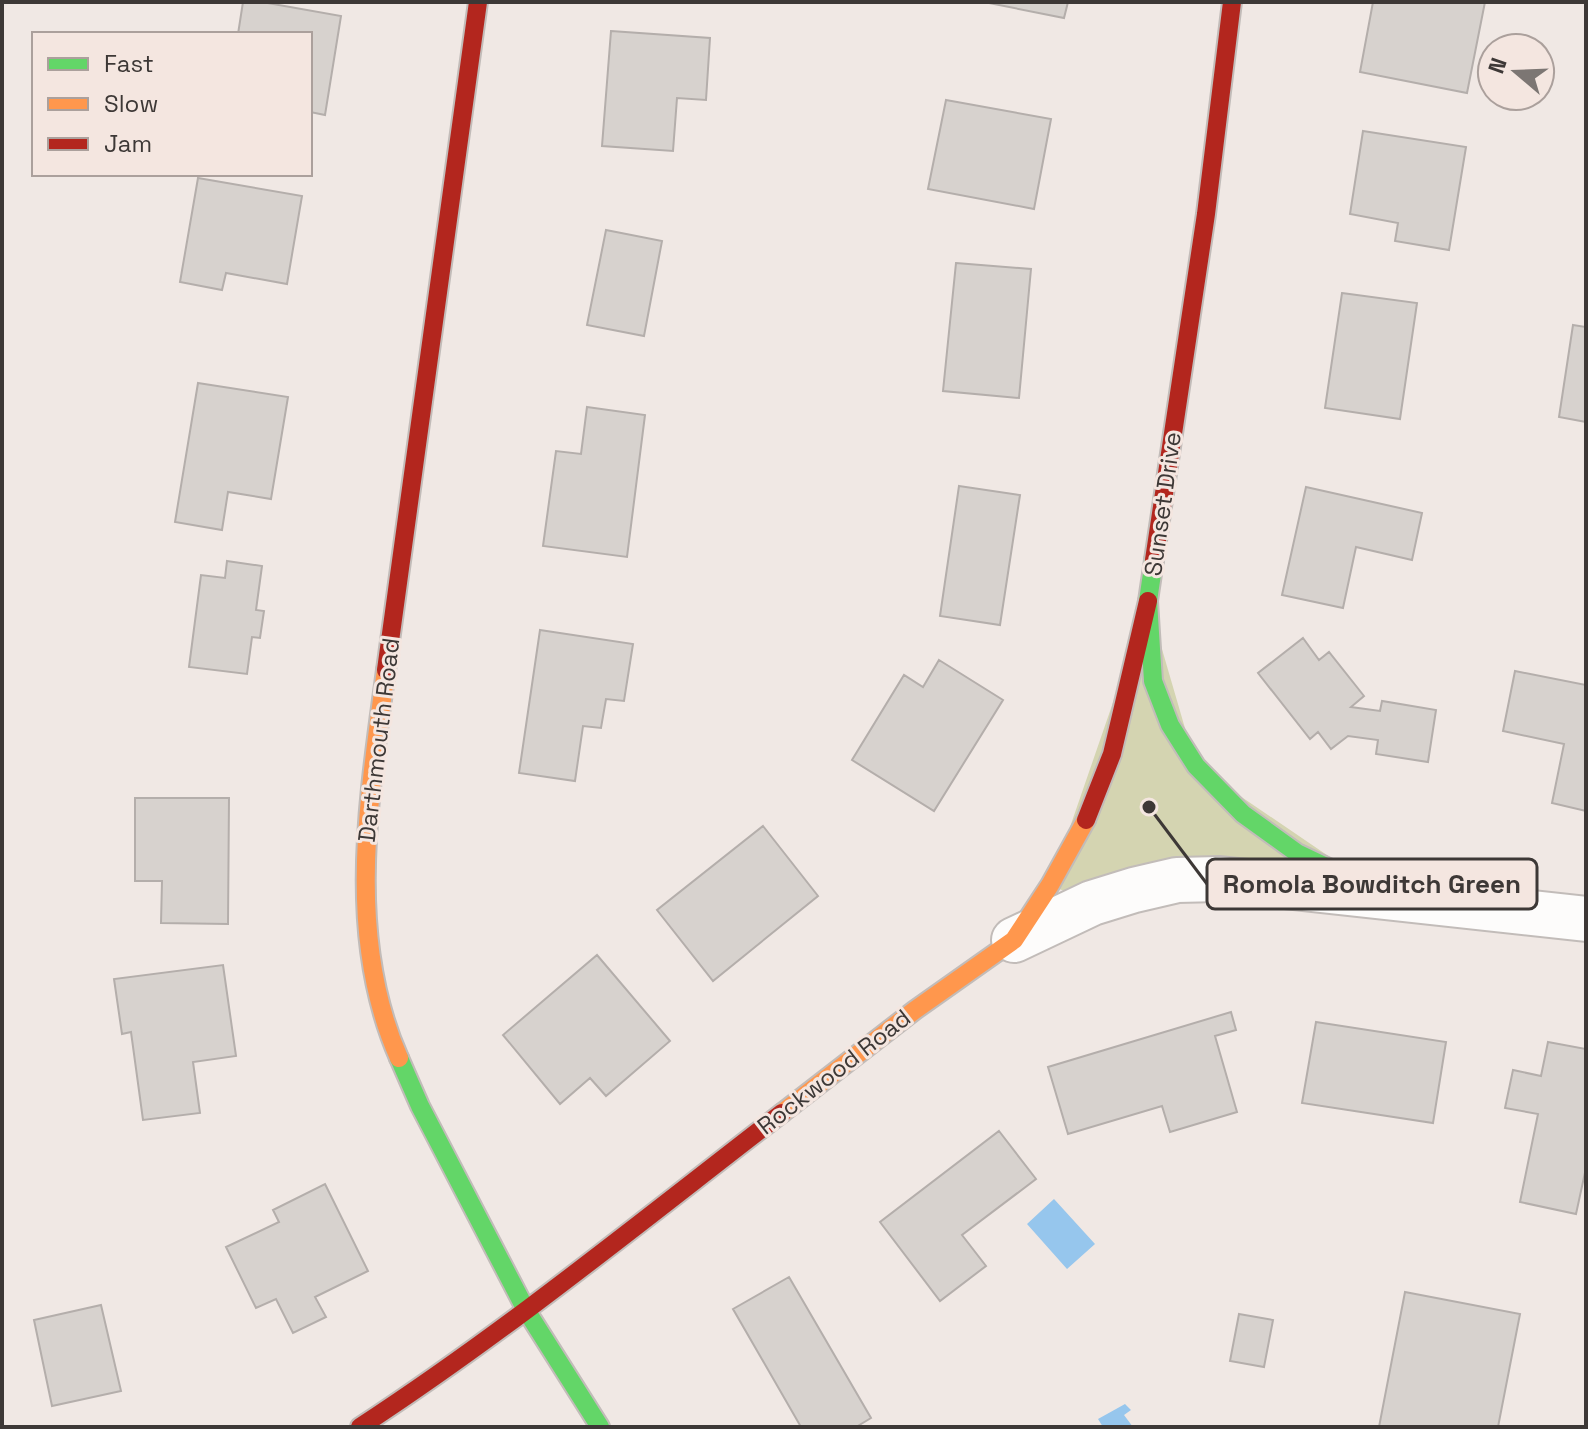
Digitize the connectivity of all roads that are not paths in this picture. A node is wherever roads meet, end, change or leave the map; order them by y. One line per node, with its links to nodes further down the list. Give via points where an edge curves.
1 (478, 2): 7 (street, Darthmouth Road, via 374,760 365,886 373,967 397,1054)
2 (1232, 2): 3 (street, Sunset Drive)
3 (1148, 601): 4 (street, Sunset Drive, via 1153,681 1170,725 1196,766 1243,814 1297,853); 6 (street, Rockwood Road, via 1105,772 1083,827)
4 (1387, 896): 5 (street); 6 (street, via 1220,879 1177,880 1092,903)
5 (1586, 919)
6 (1014, 940): 7 (street, Rockwood Road, via 915,1010)
7 (526, 1310): 8 (street, Rockwood Road); 9 (street, Darthmouth Road)
8 (360, 1427)
9 (600, 1427)

